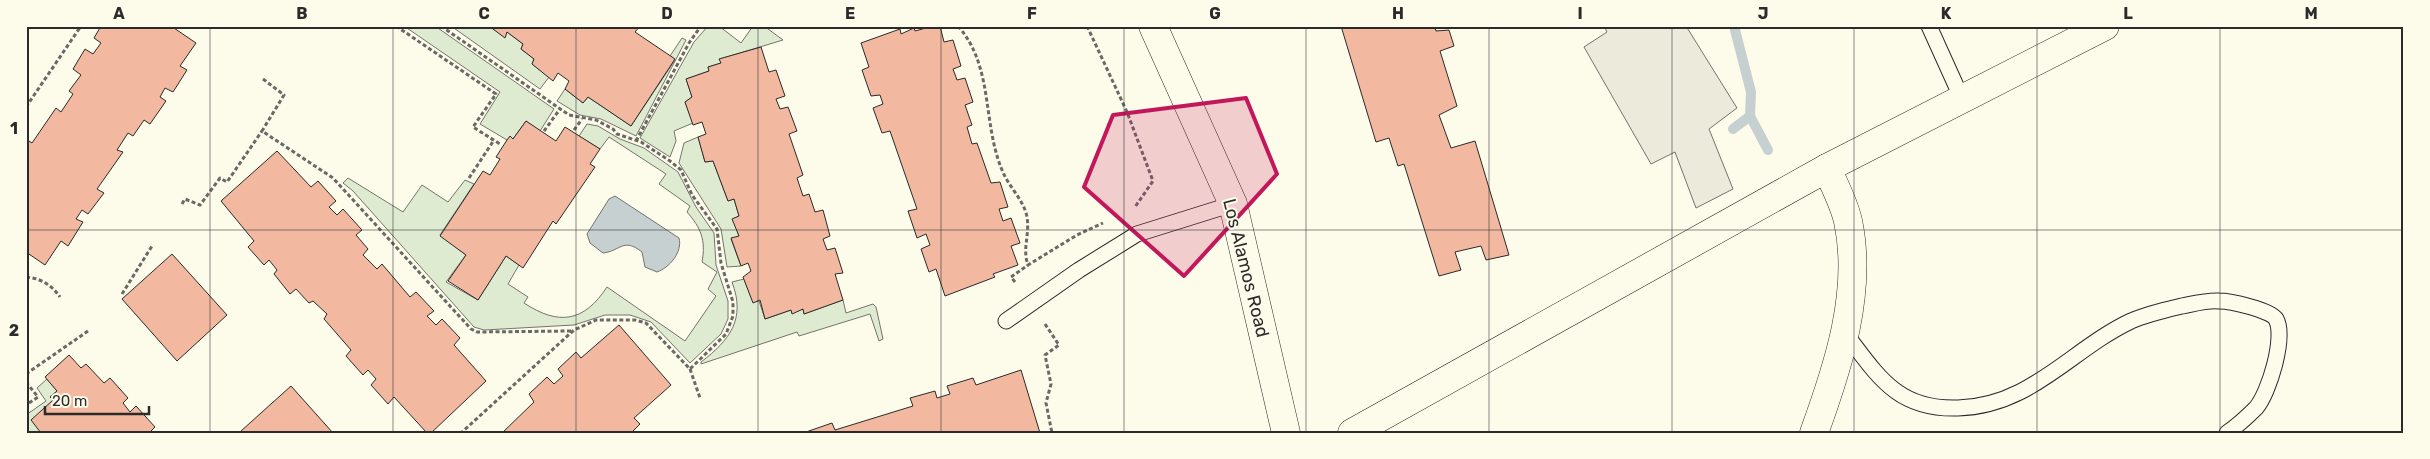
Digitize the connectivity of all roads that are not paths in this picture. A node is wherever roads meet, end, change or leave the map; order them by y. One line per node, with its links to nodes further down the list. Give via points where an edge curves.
1 (1153, 26): 6 (street, Los Alamos Road)
2 (1929, 26): 4 (lane)
3 (2105, 26): 4 (street)
4 (1962, 99): 5 (street)
5 (1827, 168): 8 (street, via 1848,220 1853,256); 10 (street)
6 (1233, 204): 7 (lane, via 1137,234); 9 (street, Los Alamos Road)
7 (1006, 321)
8 (1845, 333): 11 (street); 12 (lane, via 1892,390 1932,406 1958,408 2010,398 2039,383 2131,321 2165,310 2219,300 2268,312 2276,319 2278,335 2270,383 2257,407)
9 (1286, 433)
10 (1352, 433)
11 (1814, 433)
12 (2227, 433)

